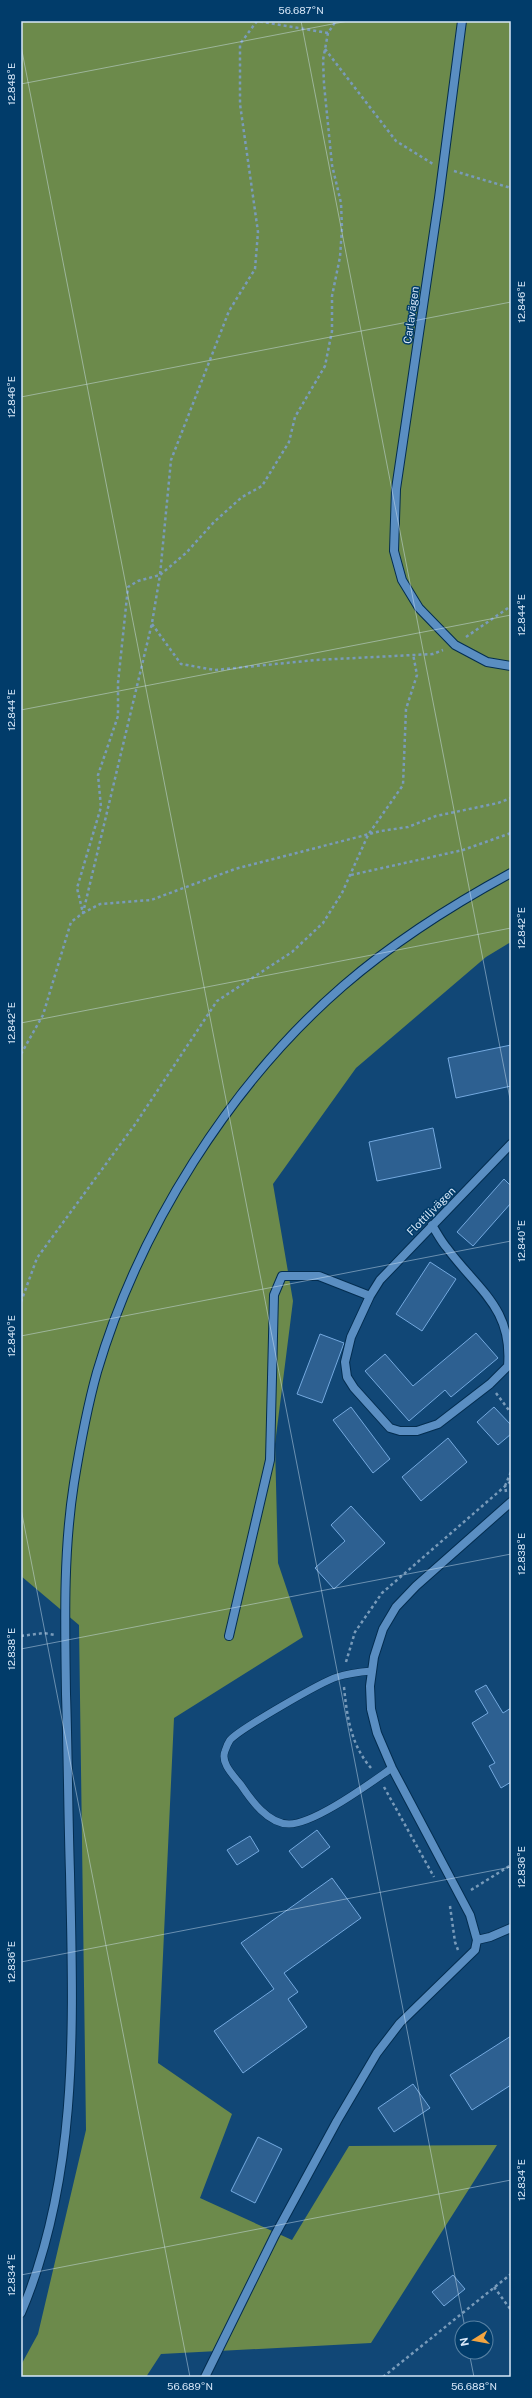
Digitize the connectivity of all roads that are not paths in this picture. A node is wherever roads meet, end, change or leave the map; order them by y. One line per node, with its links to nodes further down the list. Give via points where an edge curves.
1 (462, 21): 2 (street, Carlavägen, via 396,489 394,551 402,580 419,608 455,645 487,662)
2 (511, 666)
3 (511, 873): 14 (street, via 428,922 344,985 306,1021 261,1070 188,1171 136,1268 113,1324 96,1374 73,1486 65,1581 72,1952 70,2096 51,2222)
4 (511, 1144): 5 (street, Flottiljvägen)
5 (432, 1225): 6 (street, Flottiljvägen, via 380,1280); 7 (street, via 446,1248 486,1292 496,1310 506,1331)
6 (370, 1296): 7 (street, Flottiljvägen, via 351,1337 345,1362 347,1376 354,1388 390,1428 417,1431 438,1424); 9 (street, via 319,1276 282,1276 274,1295 270,1460)
7 (510, 1366)
8 (510, 1505): 10 (street, via 416,1586 396,1607 383,1629)
9 (229, 1636)
10 (372, 1671): 11 (street, via 371,1708 377,1733); 11 (lane, via 344,1675 321,1685 230,1740 224,1753 225,1763 254,1804 272,1818 288,1824 319,1813 352,1796)
11 (392, 1768): 13 (street, via 470,1915)
12 (511, 1928): 13 (street)
13 (477, 1940): 15 (street, via 475,1950 400,2023 377,2053 279,2228)
14 (21, 2313)
15 (205, 2377)

